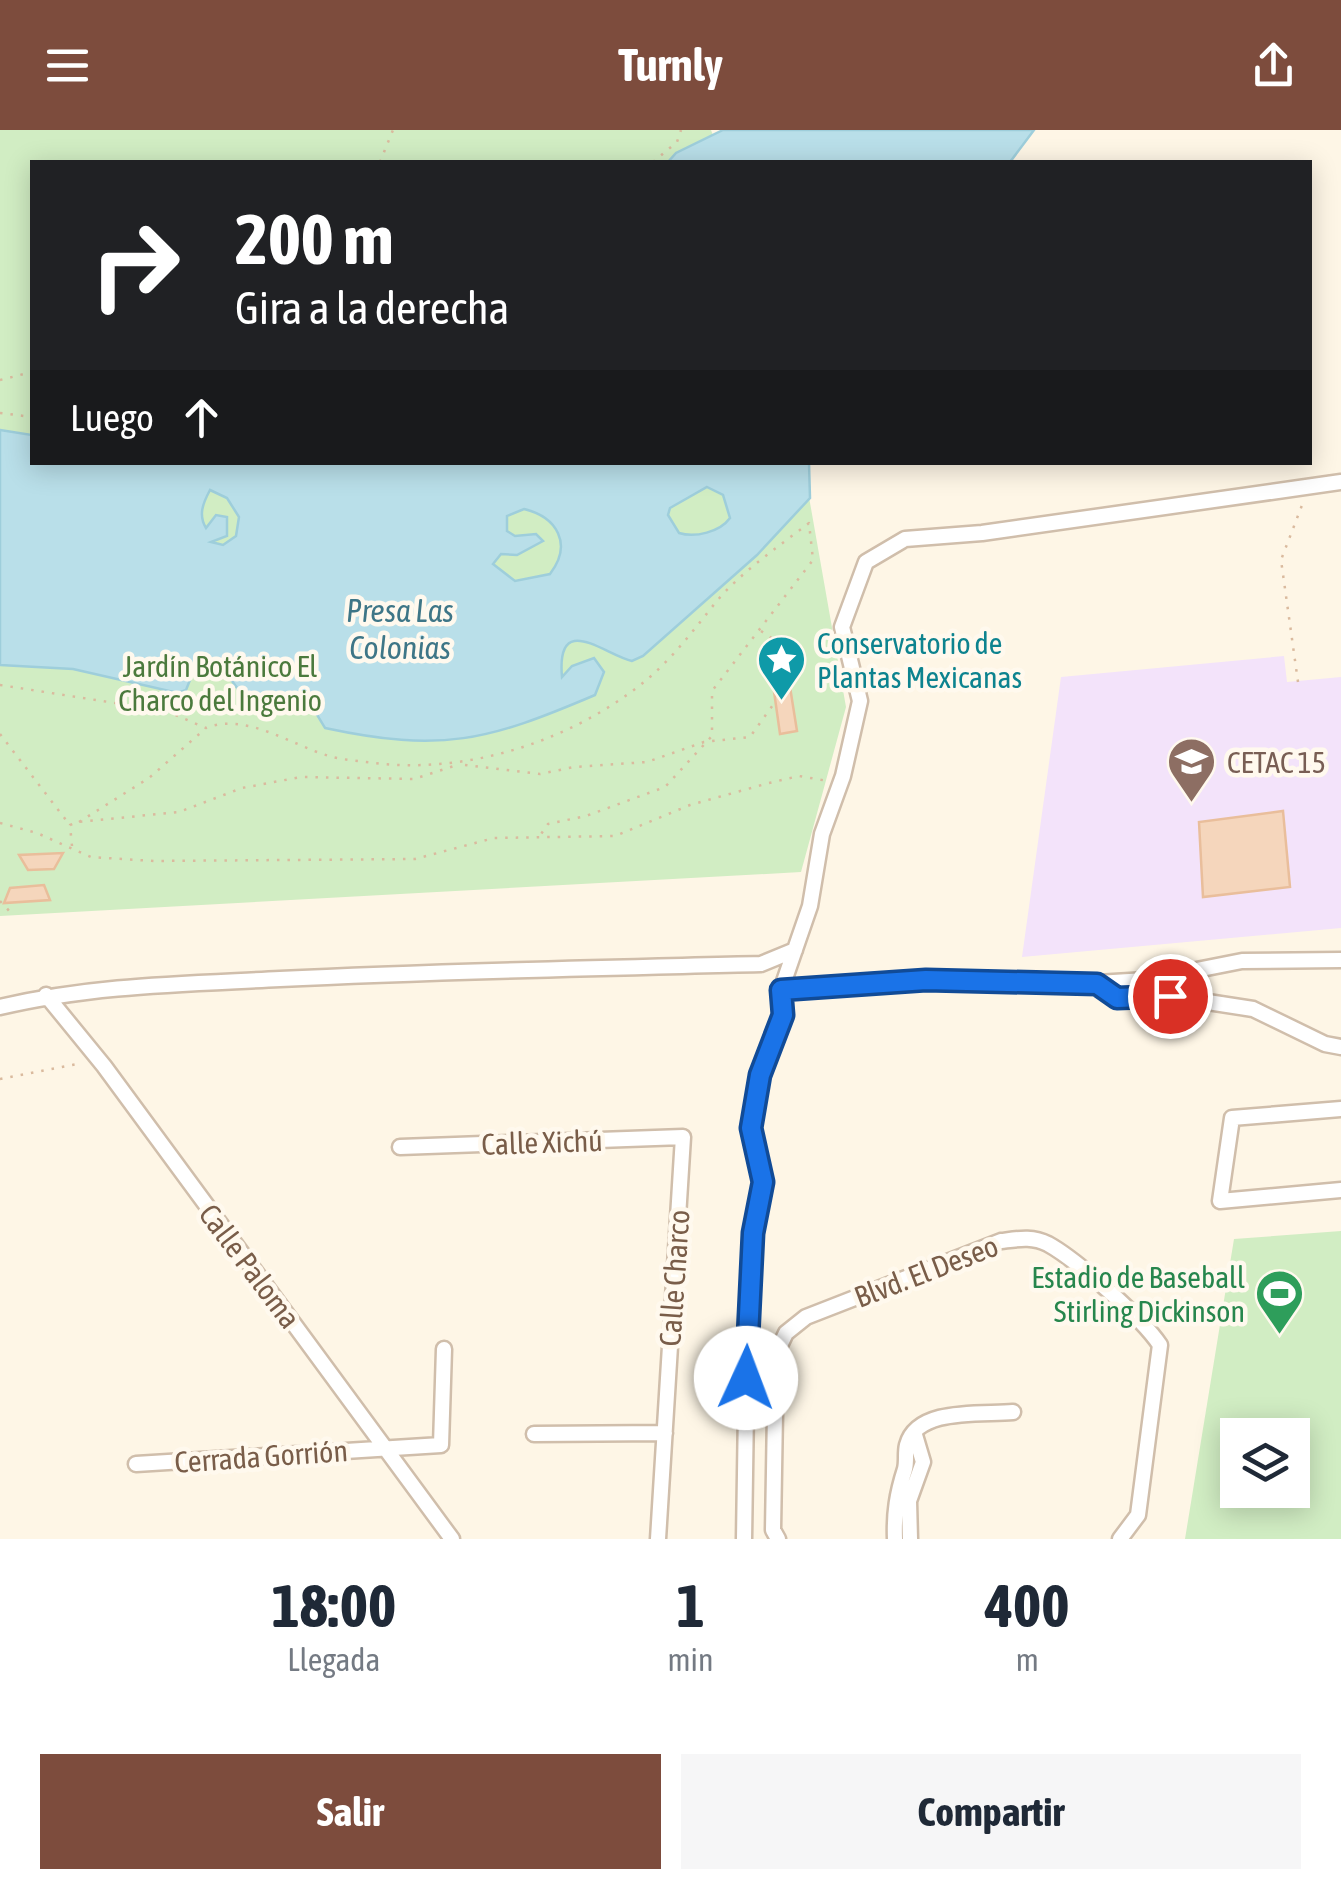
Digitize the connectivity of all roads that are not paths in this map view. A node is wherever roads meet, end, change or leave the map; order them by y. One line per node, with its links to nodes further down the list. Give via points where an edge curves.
1 (1341, 482): 2 (street, via 906,539 866,562 842,627 860,702)
2 (794, 950): 5 (street); 6 (street, via 761,964 400,972)
3 (1341, 960): 4 (street, via 1242,960)
4 (1097, 984): 5 (street, via 926,980); 8 (street, via 1117,998 1170,996 1254,1009)
5 (781, 990): 22 (street, via 783,1015 760,1075 751,1128 763,1182 747,1344)
6 (46, 995): 7 (street); 18 (street, Calle Paloma)
7 (0, 1007)
8 (1341, 1047)
9 (1341, 1109): 12 (street, via 1232,1118 1220,1201)
10 (683, 1137): 11 (street, Calle Xichú); 15 (street, Calle Charco)
11 (400, 1147)
12 (1341, 1190)
13 (444, 1349): 18 (street, Cerrada Gorrión, via 441,1445)
14 (1013, 1412): 17 (street, via 939,1418)
15 (664, 1433): 16 (street); 21 (street, Calle Charco)
16 (534, 1434)
17 (915, 1435): 24 (street, via 895,1497); 25 (street, via 923,1462 909,1501)
18 (386, 1448): 19 (street, Cerrada Gorrión); 20 (street, Calle Paloma)
19 (136, 1464)
20 (452, 1539)
21 (658, 1539)
22 (744, 1539)
23 (778, 1539): 26 (street, Blvd. El Deseo, via 776,1354 786,1332 824,1310 1001,1241 1028,1237 1049,1244 1147,1325 1160,1345 1138,1515)
24 (895, 1539)
25 (910, 1539)
26 (1120, 1539)

